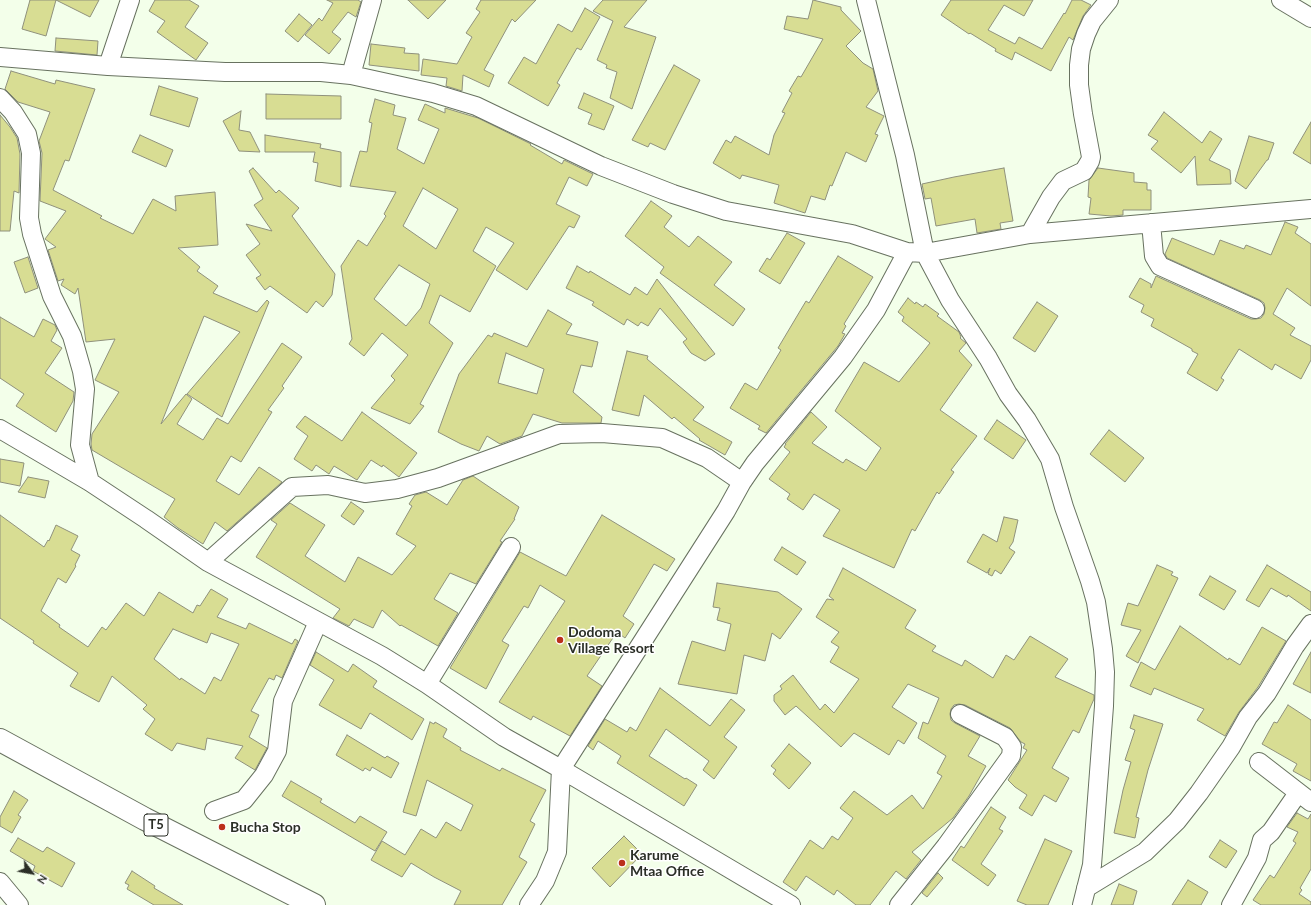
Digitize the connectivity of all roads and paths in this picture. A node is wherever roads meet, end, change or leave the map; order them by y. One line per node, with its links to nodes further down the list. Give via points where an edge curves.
1 (130, 0): 8 (street)
2 (372, 0): 9 (street)
3 (866, 0): 15 (street, via 905,155)
4 (1109, 0): 13 (street, via 1092,21 1081,49 1079,65 1079,85 1090,161 1084,171 1062,181)
5 (1282, 0): 6 (street)
6 (1311, 18)
7 (0, 57): 8 (street)
8 (108, 66): 9 (street)
9 (351, 75): 14 (street, via 433,93 476,106 602,166 726,211 852,234)
10 (0, 98): 18 (street, via 27,134 30,153 29,218 52,296 72,336 82,371 85,390 80,444)
11 (1308, 213): 12 (street)
12 (1151, 223): 13 (street); 16 (street, via 1154,256 1160,266)
13 (1030, 234): 15 (street)
14 (906, 252): 15 (street); 19 (street, via 876,310 843,357)
15 (925, 253): 32 (street, via 950,300 1008,394 1028,420 1050,459 1096,602 1103,649 1104,706 1092,865)
16 (1255, 309)
17 (0, 429): 18 (street)
18 (90, 482): 21 (street)
19 (742, 482): 21 (street, via 707,458 662,438 602,433 559,434 438,478 397,489 365,492 328,485 292,487); 28 (street)
20 (511, 547): 24 (street)
21 (208, 562): 22 (street)
22 (318, 622): 24 (street, via 382,656); 30 (street, via 283,701 277,751 264,774 244,800)
23 (1311, 624): 32 (street, via 1267,693 1248,717 1231,747 1177,822 1145,852)
24 (427, 684): 28 (street, via 504,737)
25 (960, 714): 37 (street, via 1004,737 1012,747 1011,756 946,846)
26 (0, 740): 34 (highway, T5, via 145,819)
27 (1259, 762): 29 (street)
28 (561, 768): 35 (street, via 557,852 545,881); 36 (street)
29 (1304, 797): 38 (street, via 1262,840 1257,858)
30 (214, 811)
31 (0, 882): 33 (street)
32 (1084, 896)
33 (19, 905)
34 (314, 905)
35 (529, 905)
36 (791, 905)
37 (898, 905)
38 (1231, 905)

